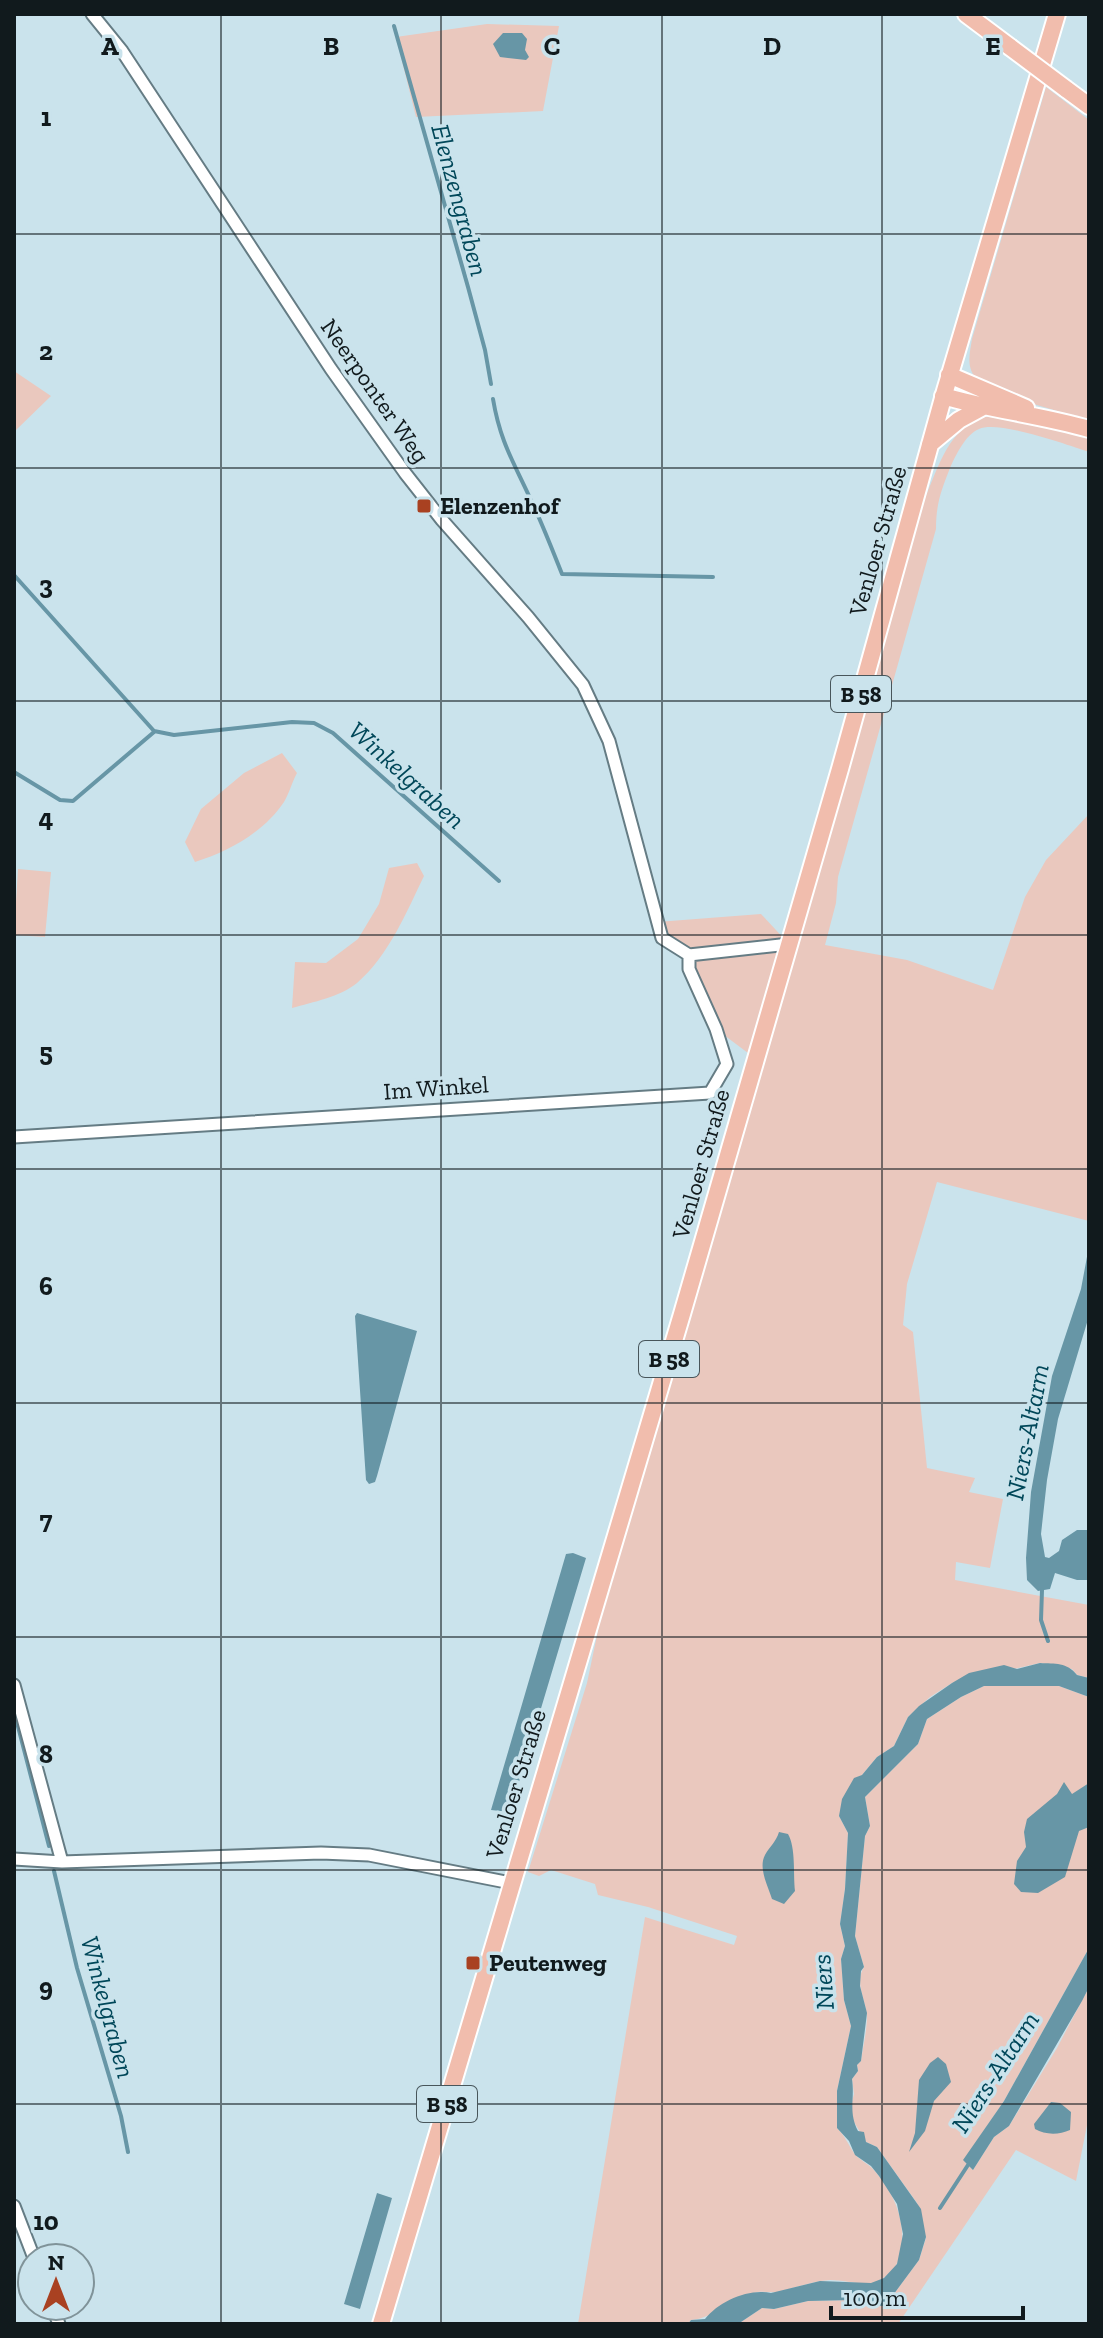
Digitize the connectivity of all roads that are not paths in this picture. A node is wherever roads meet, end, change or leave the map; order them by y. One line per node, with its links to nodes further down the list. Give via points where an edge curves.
1 (92, 14): 12 (street, Neerponter Weg, via 405,473 583,685 609,741 662,938)
2 (966, 14): 4 (main road, bridge)
3 (1057, 14): 5 (main road, Venloer Straße / B 58)
4 (1089, 106)
5 (949, 375): 6 (main road, Venloer Straße / B 58); 8 (main road)
6 (943, 396): 7 (main road); 10 (main road, Venloer Straße / B 58)
7 (983, 407): 8 (main road); 10 (main road)
8 (1042, 416): 9 (main road)
9 (1089, 429)
10 (930, 444): 11 (main road, Venloer Straße / B 58)
11 (789, 944): 12 (street); 17 (main road, Venloer Straße / B 58)
12 (689, 955): 13 (street, Im Winkel, via 689,969 727,1064 710,1093)
13 (14, 1137)
14 (14, 1685): 16 (street)
15 (14, 1859): 16 (street)
16 (62, 1862): 17 (street, via 369,1855)
17 (511, 1883): 20 (main road, Venloer Straße / B 58)
18 (14, 2206): 19 (street)
19 (28, 2242)
20 (381, 2324)

